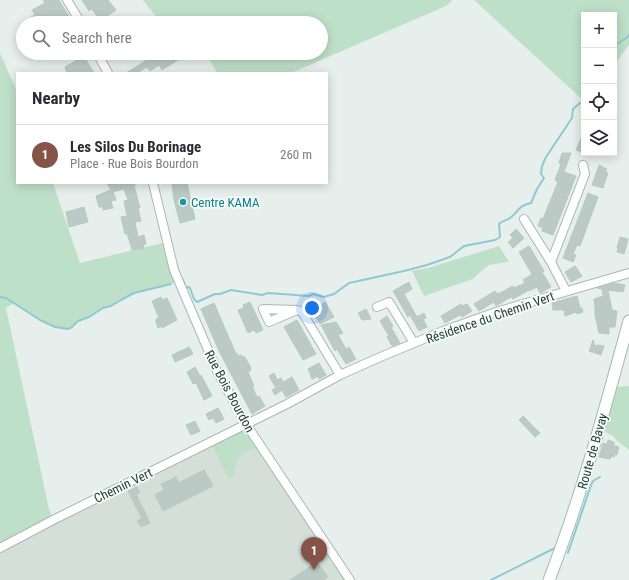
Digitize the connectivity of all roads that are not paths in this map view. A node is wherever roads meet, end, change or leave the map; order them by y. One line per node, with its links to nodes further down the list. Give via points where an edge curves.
1 (67, 0): 2 (street)
2 (77, 16)
3 (101, 60): 4 (street)
4 (107, 72)
5 (583, 165): 8 (street, via 585,174)
6 (153, 184): 16 (street, Rue Bois Bourdon, via 174,270 217,371)
7 (524, 220): 8 (street, Résidence du Chemin Vert)
8 (551, 262): 10 (street, Résidence du Chemin Vert)
9 (629, 273): 10 (street, Résidence du Chemin Vert)
10 (566, 291): 14 (street, Résidence du Chemin Vert, via 496,312)
11 (377, 307): 14 (street, Résidence du Chemin Vert, via 389,302)
12 (298, 310): 15 (street, via 305,315)
13 (629, 321): 19 (main road, Route de Bavay, via 585,478)
14 (414, 343): 15 (street, Résidence du Chemin Vert)
15 (340, 375): 16 (street, Résidence du Chemin Vert)
16 (246, 424): 17 (street, Chemin Vert); 18 (street, Rue Bois Bourdon)
17 (0, 548)
18 (350, 580)
19 (549, 580)

